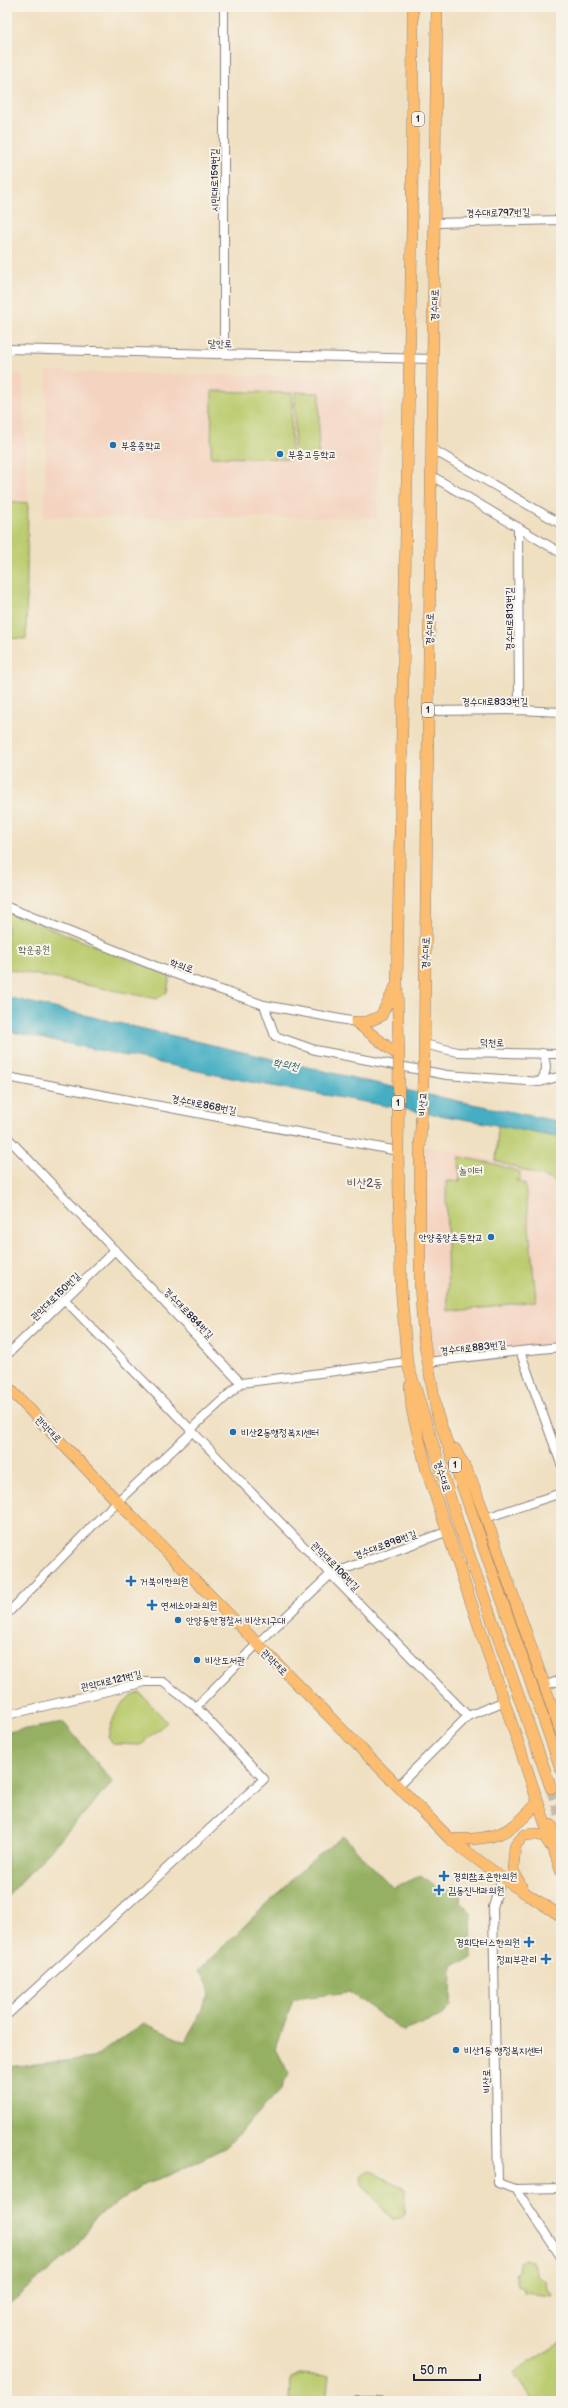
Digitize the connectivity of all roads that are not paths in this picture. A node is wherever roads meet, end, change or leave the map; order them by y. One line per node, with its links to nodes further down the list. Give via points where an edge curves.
1 (224, 7): 11 (street, 시민대로159번길)
2 (412, 7): 9 (main road)
3 (420, 7): 9 (main road, 1, via 420,95)
4 (429, 7): 6 (main road, 경수대로 / 1, via 429,94)
5 (437, 7): 6 (main road, 경수대로)
6 (435, 197): 8 (main road, 경수대로 / 1)
7 (561, 220): 8 (street, 경수대로797번길)
8 (435, 223): 13 (main road, 경수대로 / 1)
9 (412, 230): 12 (main road, 1)
10 (7, 349): 11 (street, 달안로)
11 (224, 353): 12 (street, 달안로)
12 (409, 359): 13 (street, 달안로); 23 (main road, 1)
13 (433, 359): 14 (main road, 경수대로 / 1)
14 (432, 449): 15 (main road, 경수대로 / 1); 16 (street)
15 (432, 476): 17 (street); 20 (main road, 경수대로 / 1)
16 (561, 524)
17 (518, 527): 18 (street); 19 (street, 경수대로813번길)
18 (561, 553)
19 (519, 710): 20 (street, 경수대로833번길); 21 (street, 경수대로833번길)
20 (428, 711): 26 (main road, 경수대로 / 1)
21 (561, 712)
22 (7, 907): 24 (street, 학의로, via 175,974)
23 (398, 982): 25 (main road, via 381,1016 367,1022); 29 (main road, 1)
24 (264, 1005): 25 (street, 학의로); 33 (street, via 274,1036 315,1050 447,1075)
25 (356, 1022): 29 (main road)
26 (424, 1044): 27 (street, 덕천로, via 457,1052); 30 (main road, 경수대로 / 1)
27 (542, 1053): 28 (street, 덕천로); 33 (street, via 547,1072)
28 (561, 1054)
29 (399, 1056): 36 (main road, 1, bridge)
30 (424, 1061): 35 (main road, 비산교 / 1, bridge)
31 (561, 1076): 33 (street)
32 (7, 1077): 36 (street, 경수대로868번길)
33 (540, 1082)
34 (7, 1137): 37 (street, 경수대로884번길)
35 (420, 1147): 43 (main road, 경수대로 / 1, via 420,1286)
36 (398, 1150): 42 (main road, 경수대로 / 1, via 401,1286)
37 (115, 1250): 38 (street, 관악대로150번길); 44 (street, 경수대로884번길)
38 (65, 1300): 41 (street, 관악대로150번길); 47 (street, 관악대로106번길)
39 (561, 1347): 40 (street)
40 (520, 1351): 43 (street, 경수대로883번길); 48 (street, 경수대로883번길)
41 (7, 1355)
42 (407, 1362): 44 (street); 52 (main road, via 412,1410); 65 (main road, 경수대로 / 1, via 459,1526)
43 (427, 1362): 46 (main road, 경수대로 / 1)
44 (241, 1383): 47 (street)
45 (7, 1386): 50 (main road, 관악대로)
46 (437, 1414): 51 (main road, via 472,1481); 63 (main road, 경수대로 / 1)
47 (191, 1431): 50 (street); 53 (street, 관악대로106번길)
48 (561, 1464)
49 (561, 1493): 51 (street)
50 (119, 1503): 54 (street, via 102,1516); 55 (main road, 관악대로)
51 (486, 1518): 57 (main road)
52 (446, 1532): 53 (street, 경수대로898번길); 58 (main road)
53 (331, 1574): 55 (street); 61 (street, 관악대로106번길)
54 (7, 1614)
55 (258, 1644): 59 (street); 64 (main road, 관악대로)
56 (561, 1680): 57 (street)
57 (546, 1685): 62 (main road)
58 (505, 1701): 61 (street); 66 (main road)
59 (196, 1707): 60 (street, 관악대로121번길, via 163,1682 145,1682); 74 (street, 관악대로121번길, via 264,1779)
60 (7, 1715)
61 (468, 1716): 64 (street)
62 (561, 1732)
63 (561, 1769)
64 (398, 1786): 67 (main road, 관악대로)
65 (551, 1788)
66 (538, 1802): 67 (main road, via 526,1816 504,1833 478,1840); 68 (main road); 69 (main road)
67 (450, 1838): 71 (main road, 관악대로)
68 (561, 1843)
69 (555, 1855): 70 (main road); 72 (main road, via 545,1837 536,1834 524,1836 515,1846 513,1870)
70 (561, 1871)
71 (502, 1878): 72 (main road, 관악대로); 76 (street, 비산로, via 494,1907 498,2183)
72 (526, 1895): 73 (main road, 관악대로)
73 (561, 1916)
74 (8, 2014)
75 (561, 2188): 76 (street)
76 (516, 2189): 77 (street)
77 (561, 2257)
78 (357, 2401): 79 (street)
79 (380, 2401)

